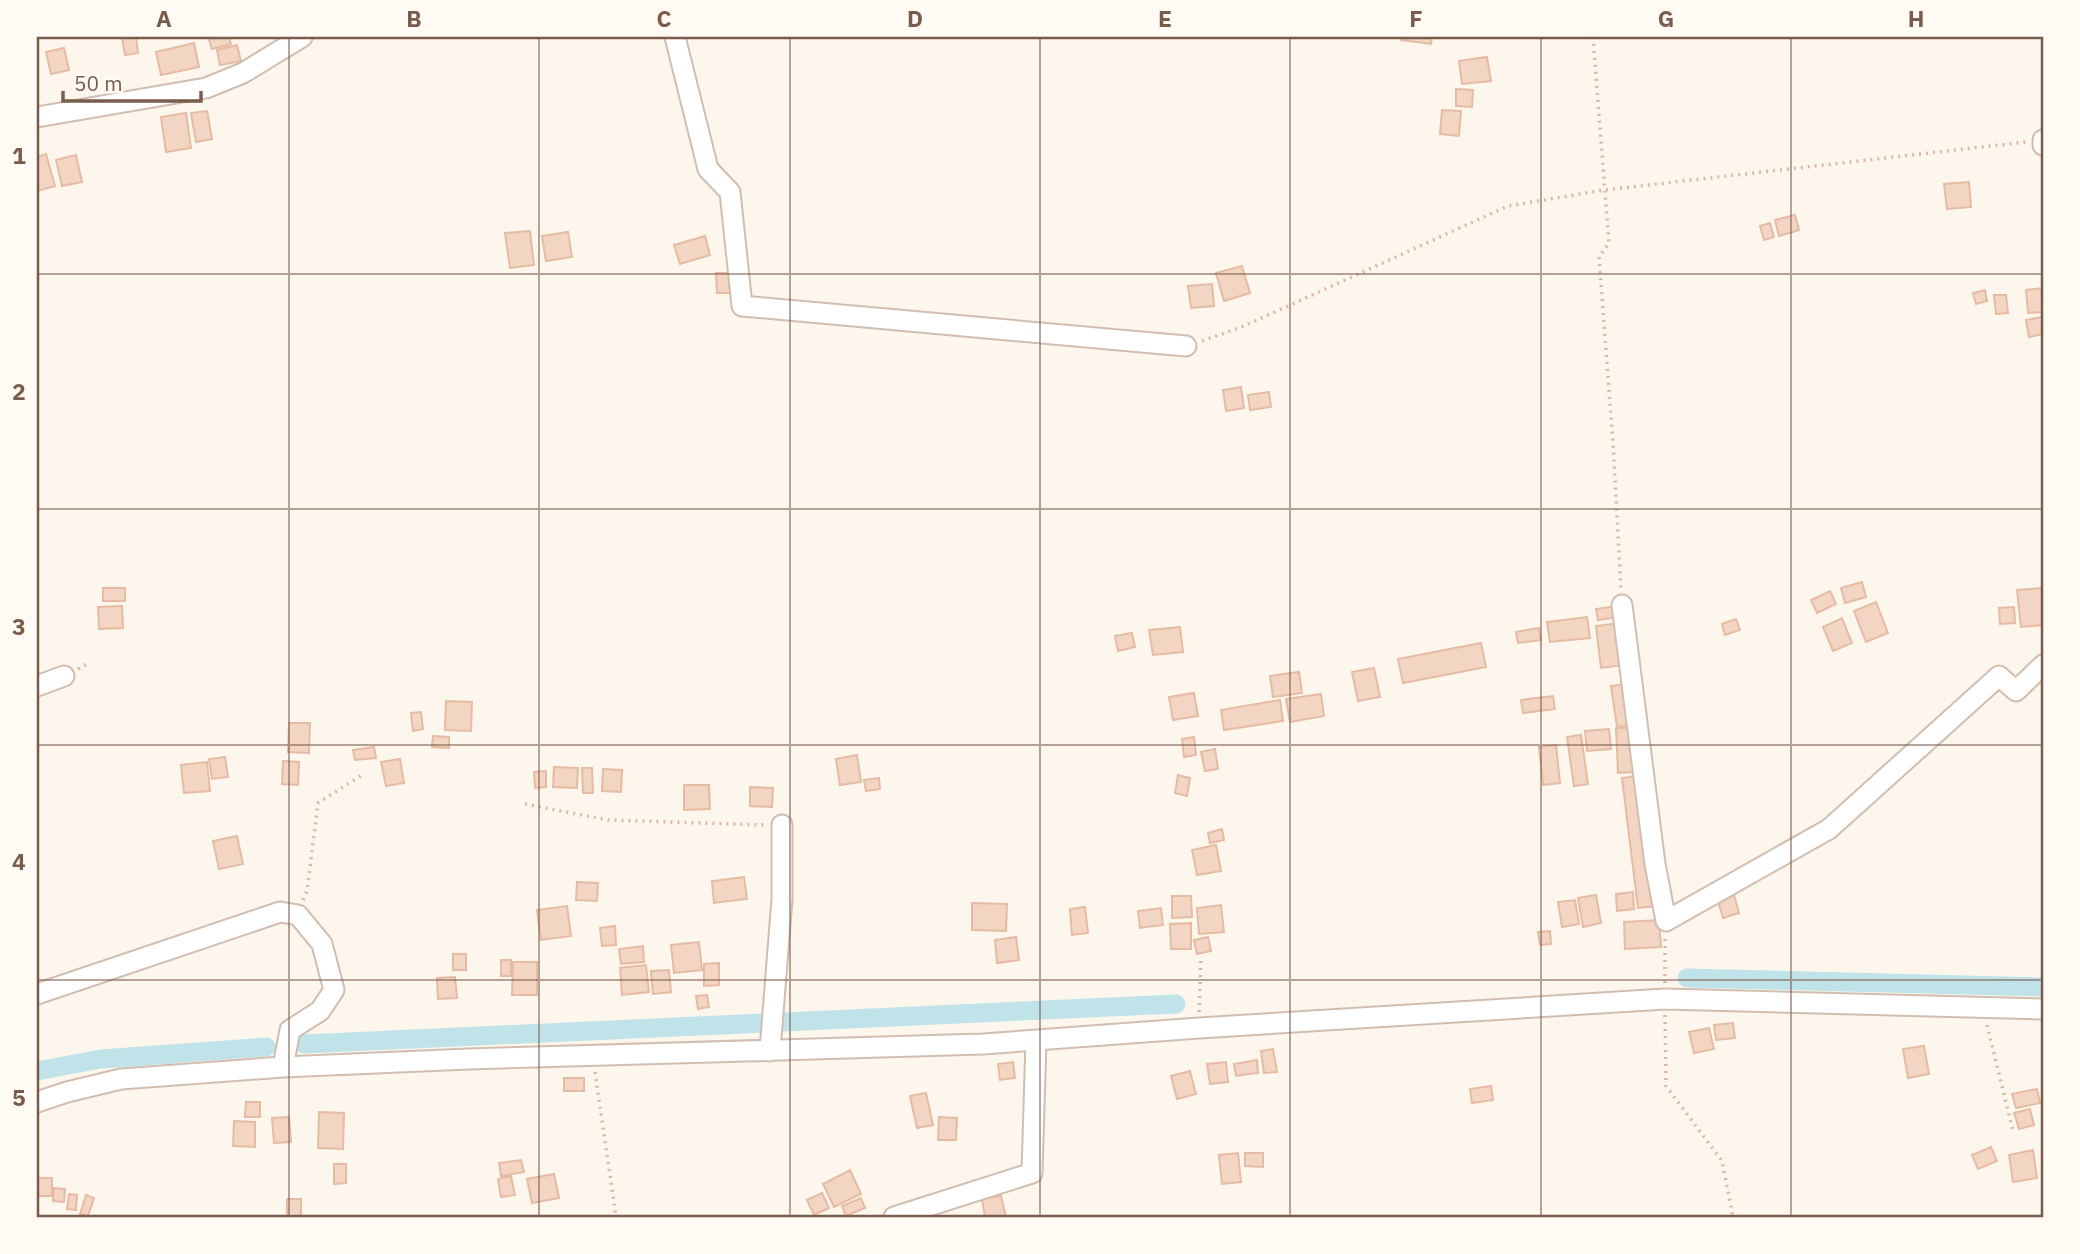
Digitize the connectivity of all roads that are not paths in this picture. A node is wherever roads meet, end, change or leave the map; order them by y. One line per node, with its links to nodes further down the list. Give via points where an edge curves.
1 (302, 37): 3 (street, via 243,73 206,88)
2 (675, 37): 6 (street, via 708,169 730,192 742,306)
3 (37, 117)
4 (2043, 139): 5 (street)
5 (2043, 145)
6 (1186, 346)
7 (1622, 605): 8 (street, via 1666,921 1829,829 1999,676 2016,691)
8 (2043, 665)
9 (64, 676): 10 (street)
10 (37, 686)
11 (782, 825): 14 (street, via 782,899)
12 (37, 994): 16 (street, via 280,912 298,915 322,944 334,990 320,1011 290,1030)
13 (2043, 1009): 15 (street, via 1665,999)
14 (770, 1041): 15 (street); 16 (street, via 592,1056)
15 (1036, 1041): 18 (street, via 1032,1173)
16 (283, 1067): 17 (street, via 121,1079)
17 (37, 1102)
18 (894, 1217)

